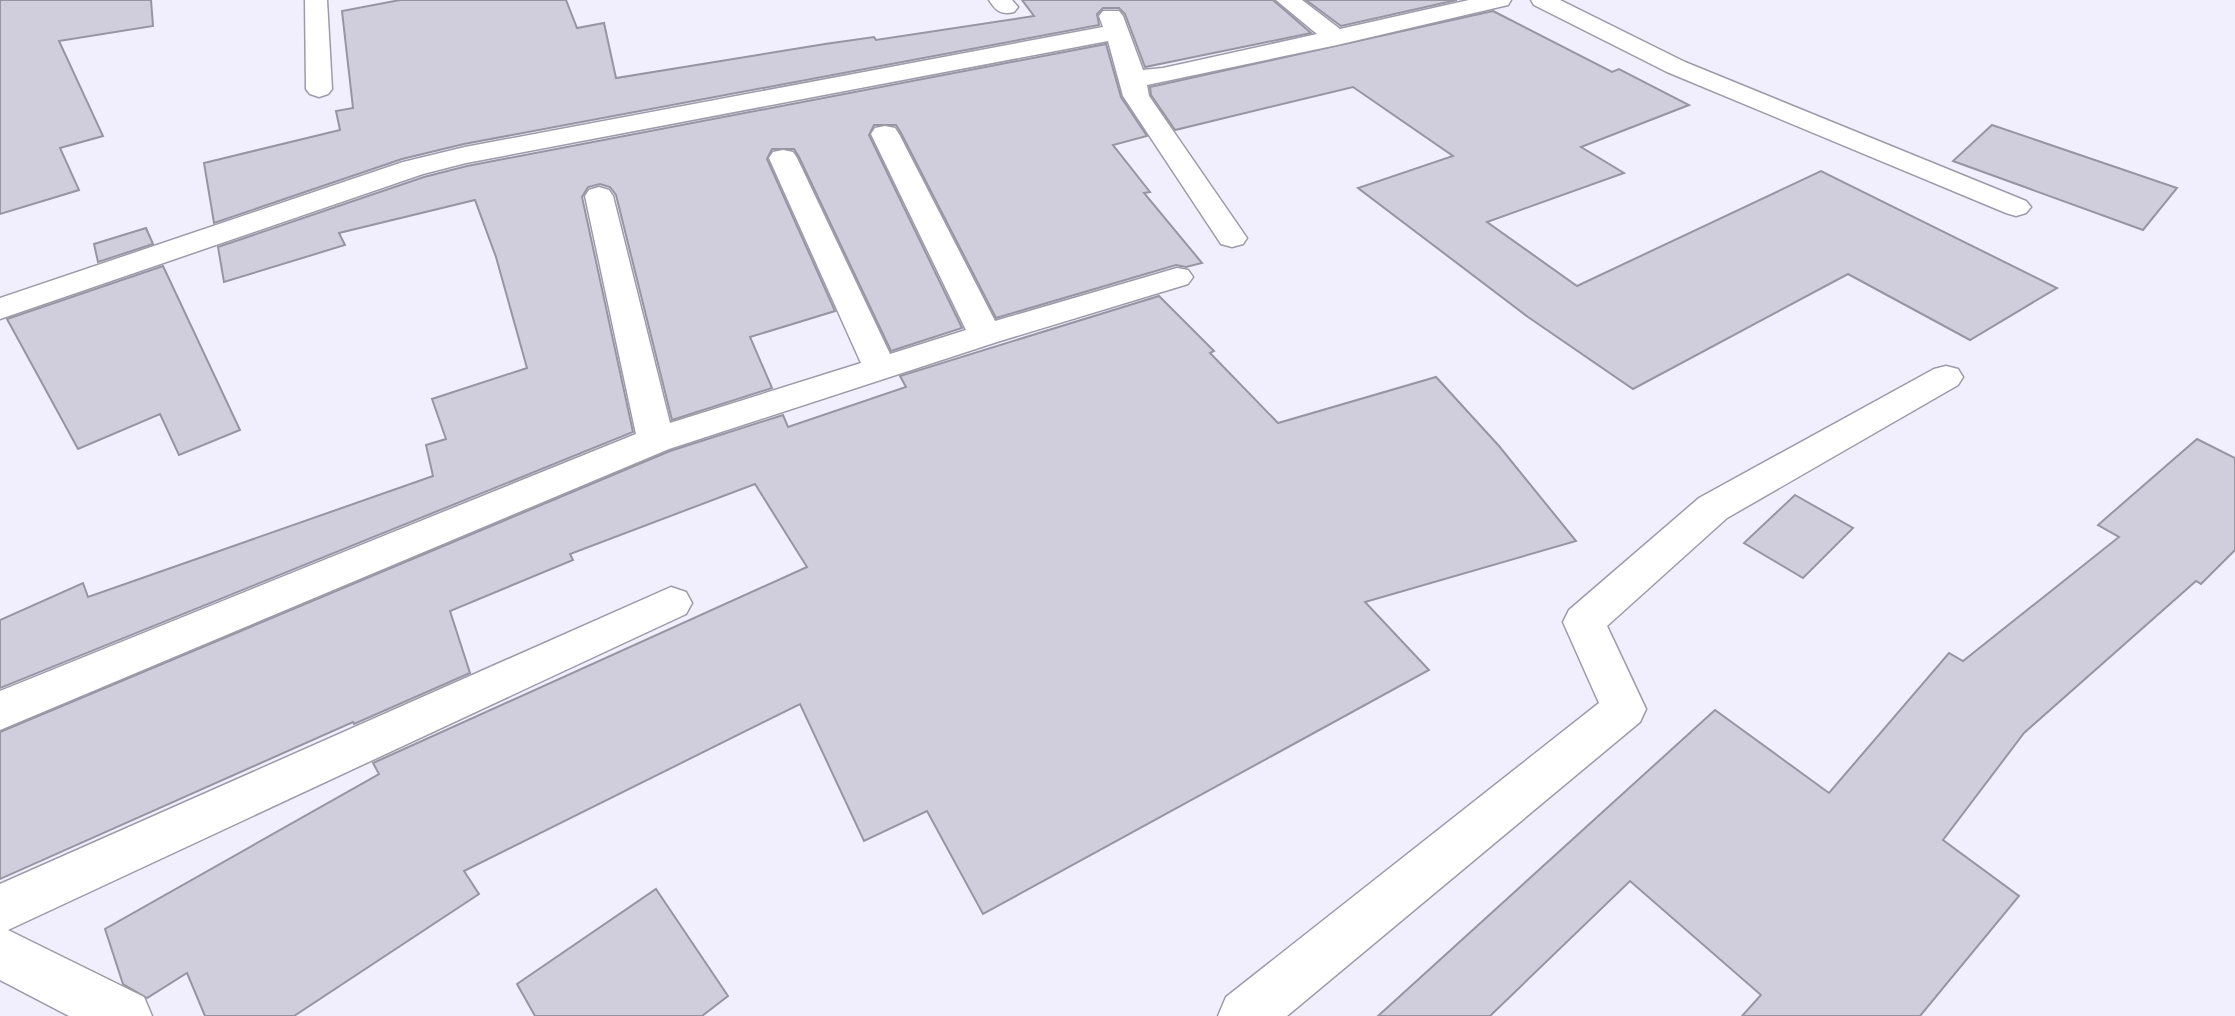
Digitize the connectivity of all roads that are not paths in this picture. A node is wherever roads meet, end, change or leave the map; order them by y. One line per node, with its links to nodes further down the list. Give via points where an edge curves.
1 (1287, 0): 5 (street)
2 (1500, 0): 5 (street)
3 (1542, 0): 11 (street, via 1676,67)
4 (324, 2): 7 (street)
5 (1337, 38): 6 (street)
6 (1133, 79): 12 (street, via 1136,96); 14 (street, via 1113,24 465,155 413,168)
7 (319, 89)
8 (885, 134): 15 (street)
9 (783, 158): 16 (street)
10 (599, 196): 18 (street)
11 (2016, 207)
12 (1232, 238)
13 (1177, 277): 15 (street)
14 (0, 309)
15 (985, 335): 16 (street)
16 (881, 370): 18 (street)
17 (1946, 377): 24 (street, via 1713,508 1584,622 1624,709)
18 (656, 440): 20 (street)
19 (671, 603): 21 (street)
20 (0, 711)
21 (0, 909)
22 (0, 951): 23 (street)
23 (125, 1016)
24 (1245, 1016)

